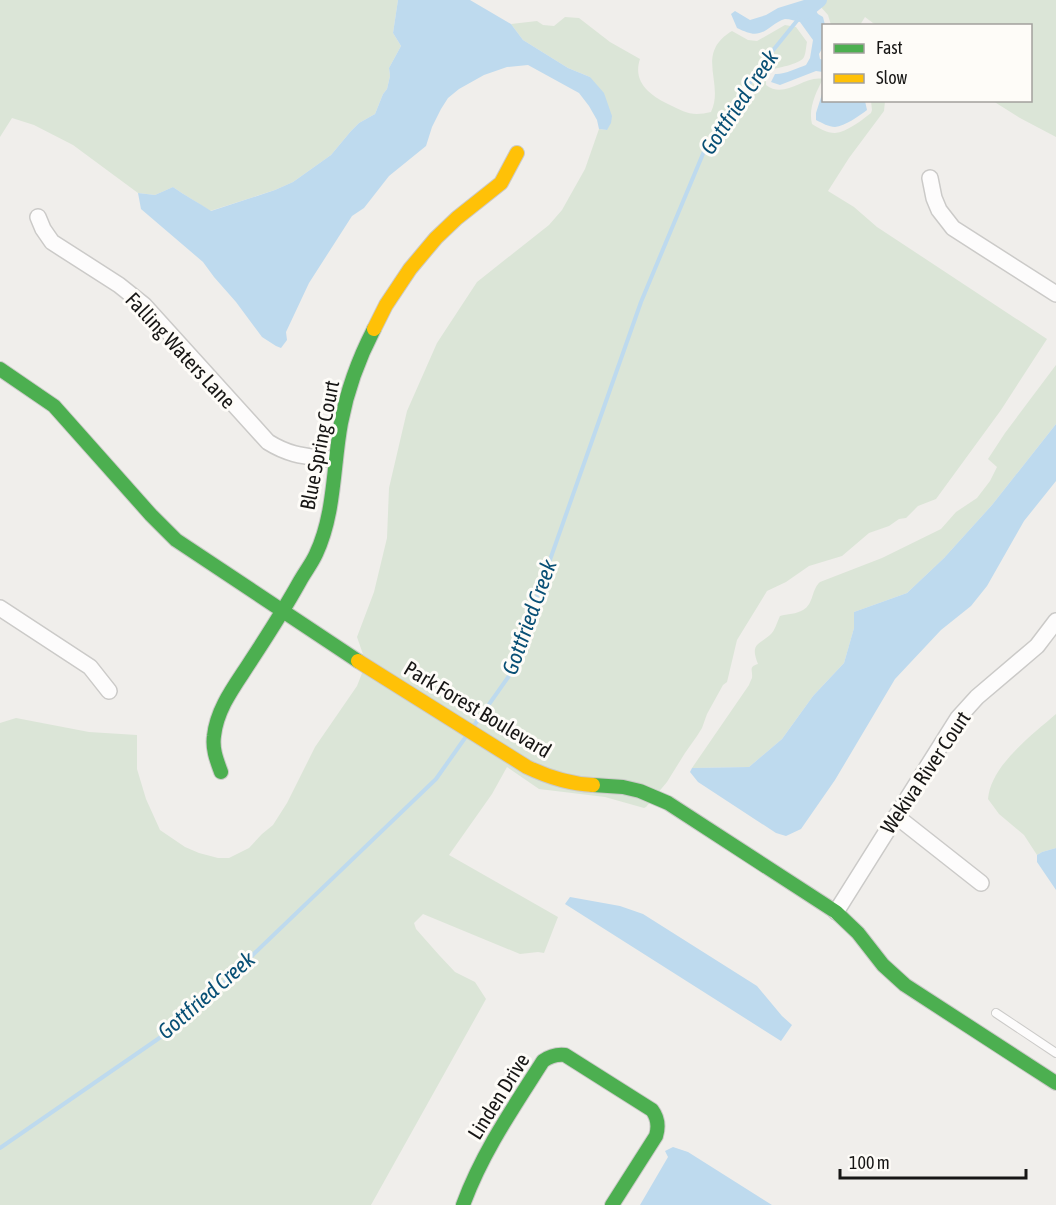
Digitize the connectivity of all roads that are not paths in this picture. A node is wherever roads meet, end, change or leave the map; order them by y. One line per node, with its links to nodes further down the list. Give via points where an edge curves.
1 (517, 153): 6 (street, Blue Spring Court, via 501,183 436,238 386,305 353,378)
2 (930, 178): 4 (street, via 939,210 953,228)
3 (38, 217): 6 (street, Falling Waters Lane, via 52,242 144,305 268,442 292,454)
4 (1056, 294)
5 (0, 369): 8 (street, Park Forest Boulevard, via 54,406 176,540)
6 (335, 460): 8 (street, Blue Spring Court, via 322,539)
7 (0, 608): 10 (street, via 90,667)
8 (283, 611): 11 (street, Blue Spring Court, via 225,702 216,723 212,746); 14 (street, Park Forest Boulevard, via 527,767 568,782 623,787 656,797)
9 (1056, 621): 12 (street, Wekiva River Court, via 1037,646 958,718)
10 (109, 691)
11 (221, 772)
12 (896, 816): 13 (street); 14 (street, Wekiva River Court)
13 (981, 883)
14 (836, 912): 17 (street, Park Forest Boulevard, via 905,985)
15 (996, 1013): 16 (lane)
16 (1056, 1053)
17 (1056, 1083)
18 (463, 1205): 19 (street, Linden Drive, via 493,1140 543,1061 557,1054 565,1055 652,1110 659,1122 656,1136)
19 (612, 1205)

